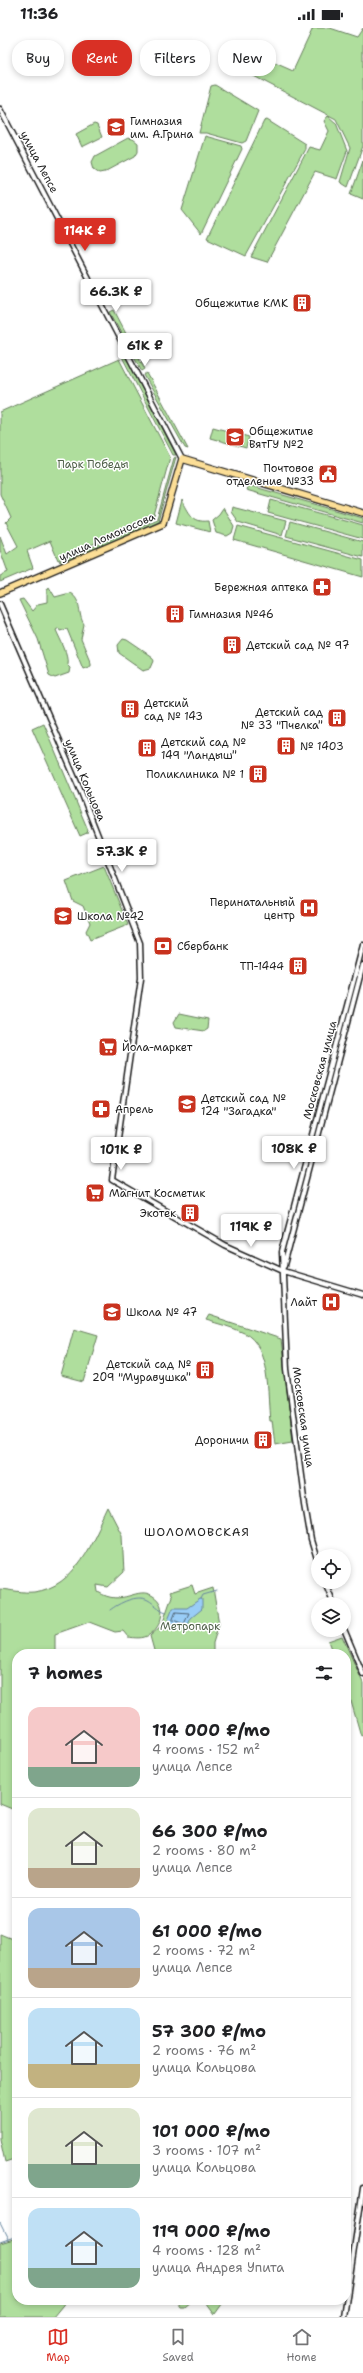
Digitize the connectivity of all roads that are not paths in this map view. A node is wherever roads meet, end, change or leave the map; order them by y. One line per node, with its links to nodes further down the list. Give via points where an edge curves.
1 (0, 109): 2 (main road, улица Лепсе)
2 (182, 458): 3 (highway); 4 (highway, улица Ломоносова, via 164,523)
3 (363, 513)
4 (0, 594)
5 (0, 604): 8 (main road, улица Кольцова, via 81,792 140,943 141,978 112,1180 212,1239)
6 (363, 945): 8 (main road, Московская улица, via 286,1234 282,1252)
7 (363, 965): 8 (main road, Московская улица)
8 (283, 1271): 9 (main road); 10 (main road, Московская улица, via 287,1369 305,1505)
9 (363, 1295)
10 (314, 1549)
11 (347, 1637): 12 (main road)
12 (363, 1674)
13 (363, 2188): 14 (main road)
14 (351, 2269)
15 (346, 2305): 16 (main road)
16 (344, 2317)

